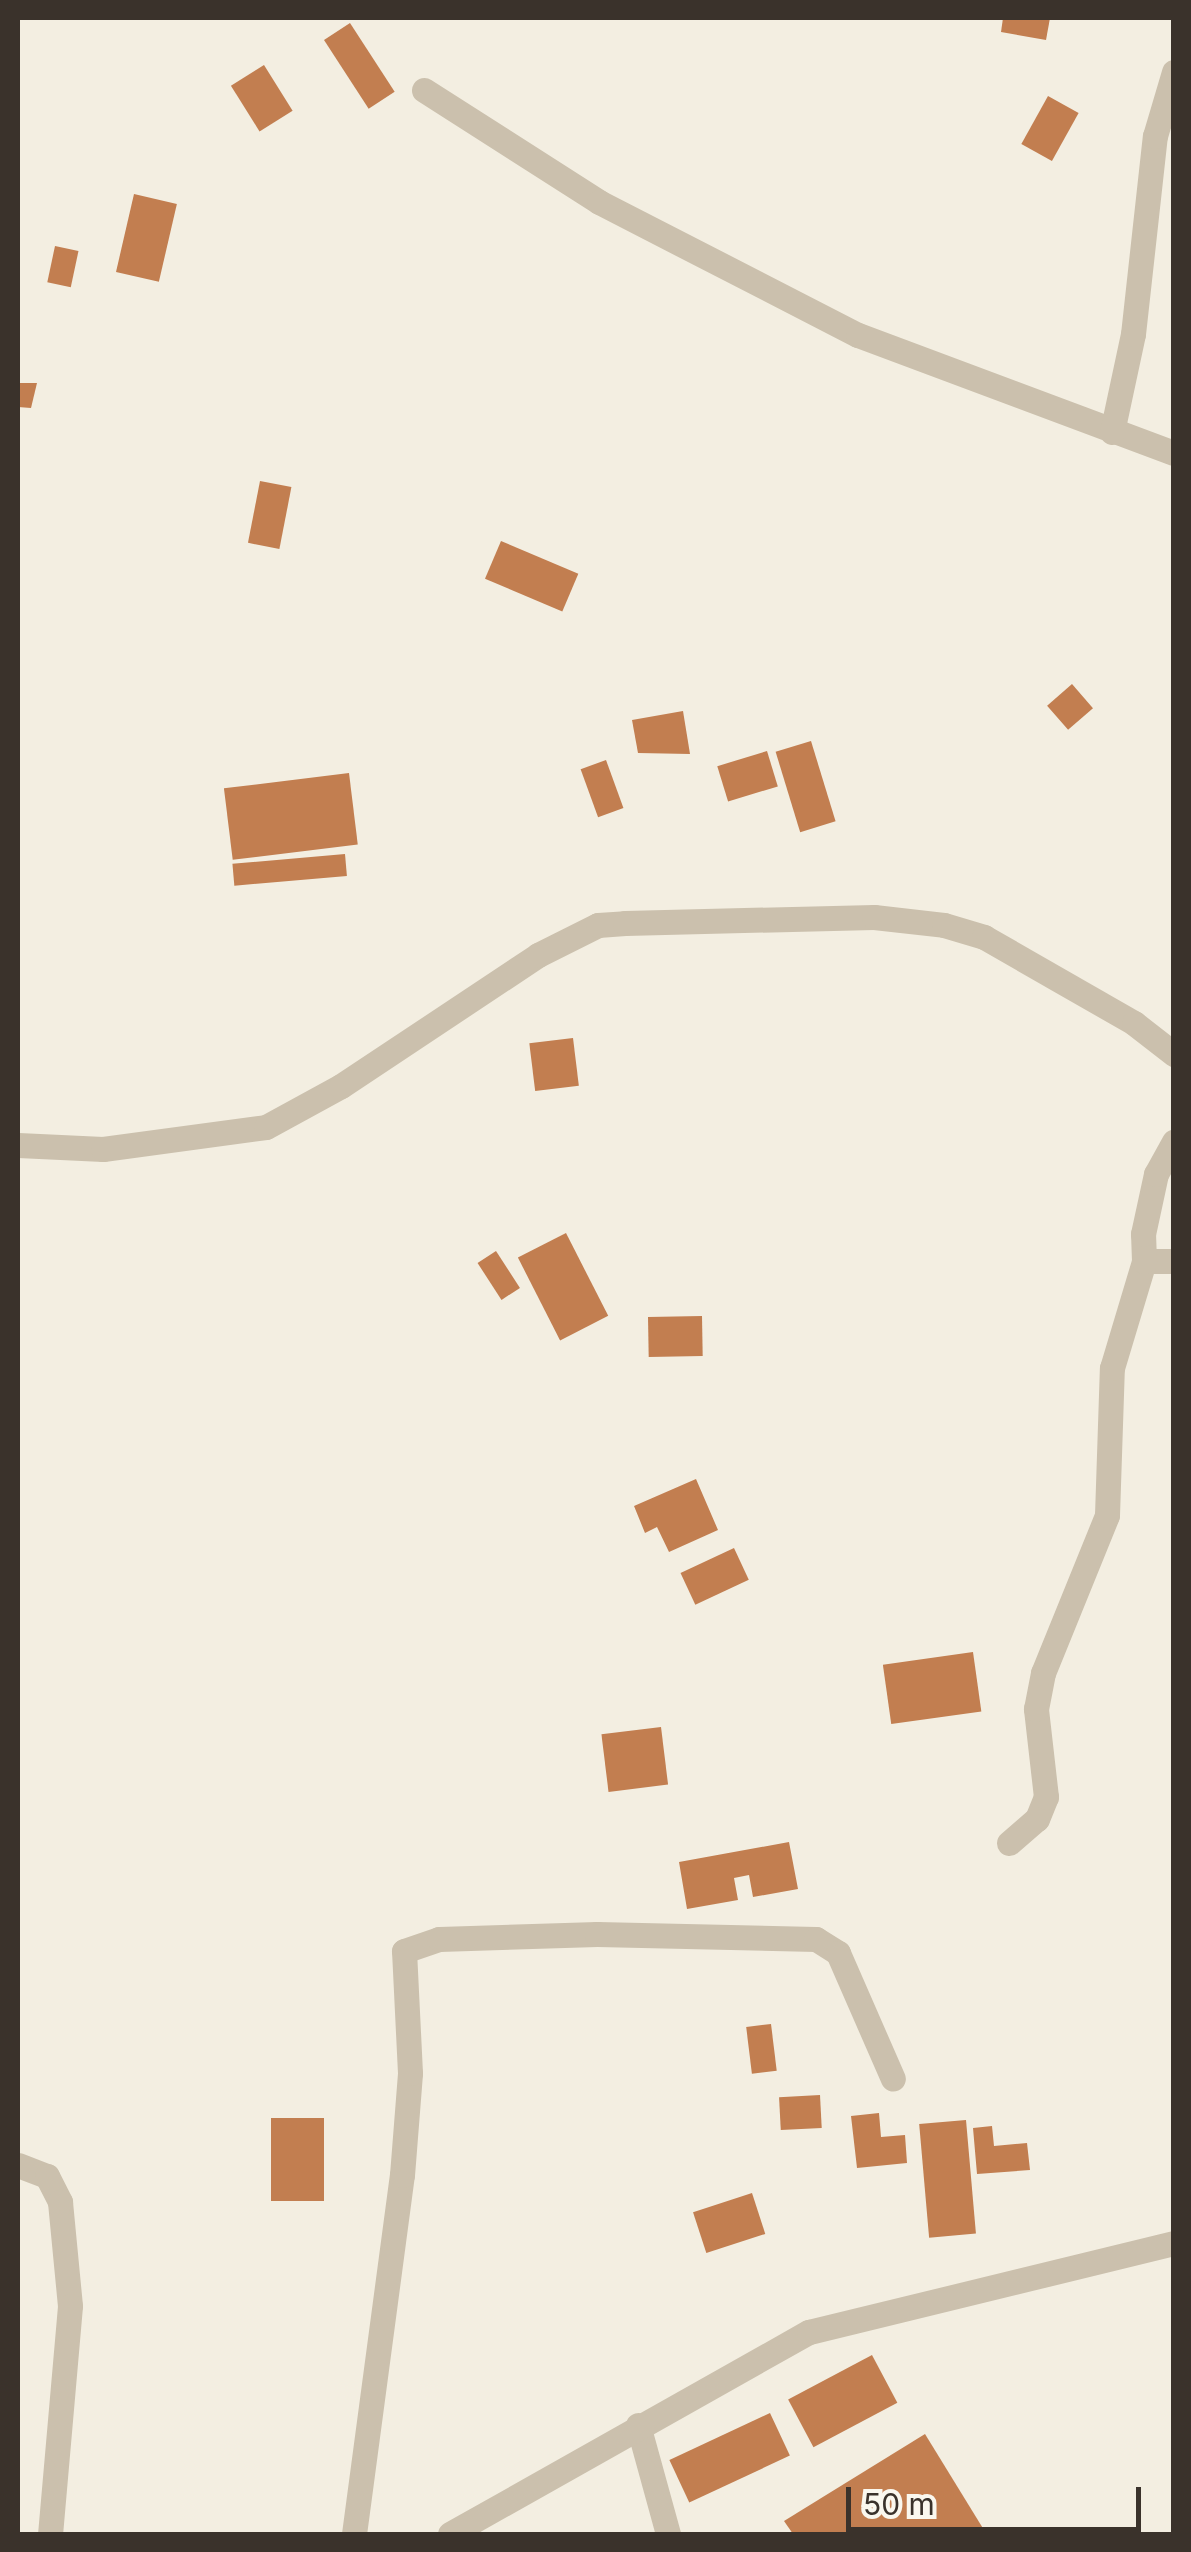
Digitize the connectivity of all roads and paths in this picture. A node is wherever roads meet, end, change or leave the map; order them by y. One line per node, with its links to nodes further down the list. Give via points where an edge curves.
1 (1174, 72): 3 (street, via 1155,136 1133,334)
2 (424, 90): 3 (street, via 599,202 858,335)
3 (1112, 432): 4 (street)
4 (1174, 453)
5 (1174, 1054): 7 (street, via 1134,1023 984,937 944,925 874,917 625,922 598,925 562,942 266,1127 103,1150)
6 (1174, 1142): 8 (street, via 1146,1214)
7 (18, 1145)
8 (1144, 1262): 9 (street); 10 (street, via 1112,1368 1107,1515 1040,1691 1046,1797 1038,1818)
9 (1174, 1262)
10 (1009, 1842)
11 (894, 2079): 16 (street, via 838,1953 816,1939 558,1936 421,1941 404,1951 410,2073 402,2175)
12 (18, 2165): 15 (street, via 47,2176 60,2202 70,2306)
13 (1174, 2243): 14 (street, via 809,2332)
14 (638, 2425): 17 (street); 18 (street)
15 (50, 2534)
16 (354, 2534)
17 (450, 2534)
18 (668, 2534)

